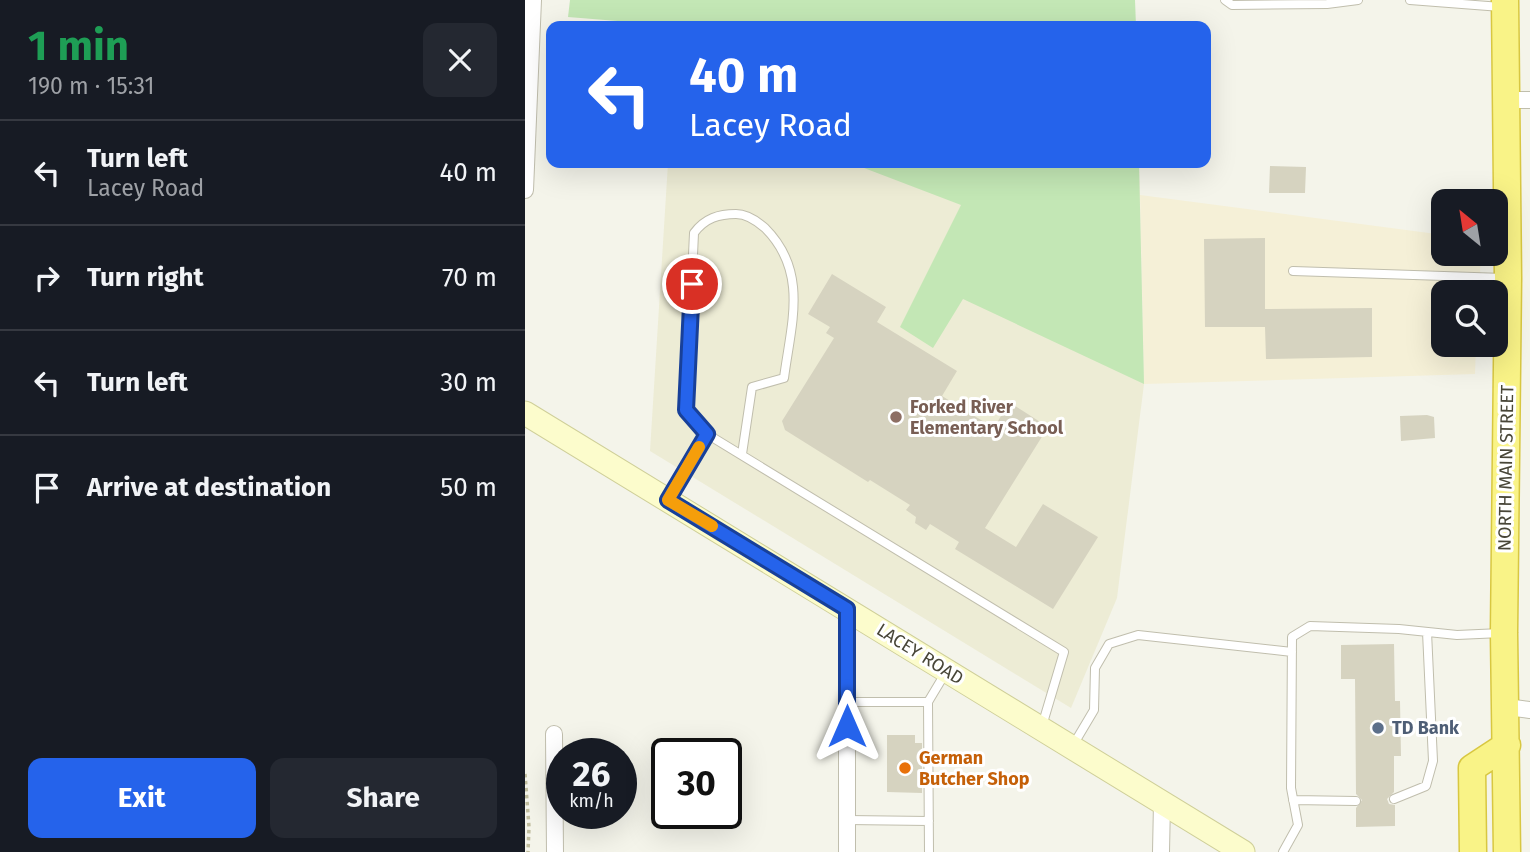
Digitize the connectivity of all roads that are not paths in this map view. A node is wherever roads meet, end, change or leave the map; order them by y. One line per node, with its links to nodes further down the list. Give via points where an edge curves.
1 (533, 0): 8 (street)
2 (1225, 0): 3 (lane, via 1232,5)
3 (1358, 0)
4 (1410, 0): 5 (lane)
5 (1420, 0): 6 (lane)
6 (1505, 4): 7 (highway, NORTH MAIN STREET)
7 (1518, 100): 10 (highway, NORTH MAIN STREET)
8 (525, 190)
9 (1293, 271): 10 (lane)
10 (1508, 278): 17 (highway, NORTH MAIN STREET)
11 (525, 413): 14 (main road, LACEY ROAD)
12 (707, 434): 13 (lane); 13 (lane, via 686,410 694,233 708,219 742,214 759,223 782,249 794,279 784,378 752,387); 14 (lane)
13 (742, 454): 23 (lane, via 1064,652)
14 (668, 500): 15 (main road, LACEY ROAD)
15 (847, 609): 19 (main road, LACEY ROAD); 20 (street)
16 (1427, 632): 17 (lane); 18 (lane, via 1310,626 1292,637); 27 (lane, via 1433,761 1426,786)
17 (1504, 633): 22 (highway, NORTH MAIN STREET)
18 (1292, 652): 26 (lane, via 1138,635 1109,644 1095,668 1094,710); 28 (lane)
19 (947, 670): 21 (lane); 23 (main road, LACEY ROAD)
20 (847, 702): 21 (lane); 31 (street)
21 (929, 702): 32 (lane)
22 (1518, 708): 25 (highway, NORTH MAIN STREET)
23 (1041, 729): 26 (main road, LACEY ROAD)
24 (554, 734): 34 (street)
25 (1507, 745): 39 (highway, via 1472,768); 40 (highway, NORTH MAIN STREET)
26 (1072, 747): 30 (main road, LACEY ROAD)
27 (1394, 799)
28 (1293, 800): 29 (lane); 38 (lane, via 1297,825)
29 (1356, 801)
30 (1162, 803): 33 (main road, LACEY ROAD); 37 (street)
31 (847, 820): 32 (lane); 35 (street)
32 (929, 821): 36 (lane)
33 (1231, 849)
34 (555, 852)
35 (847, 852)
36 (929, 852)
37 (1161, 852)
38 (1283, 852)
39 (1473, 852)
40 (1507, 852)

